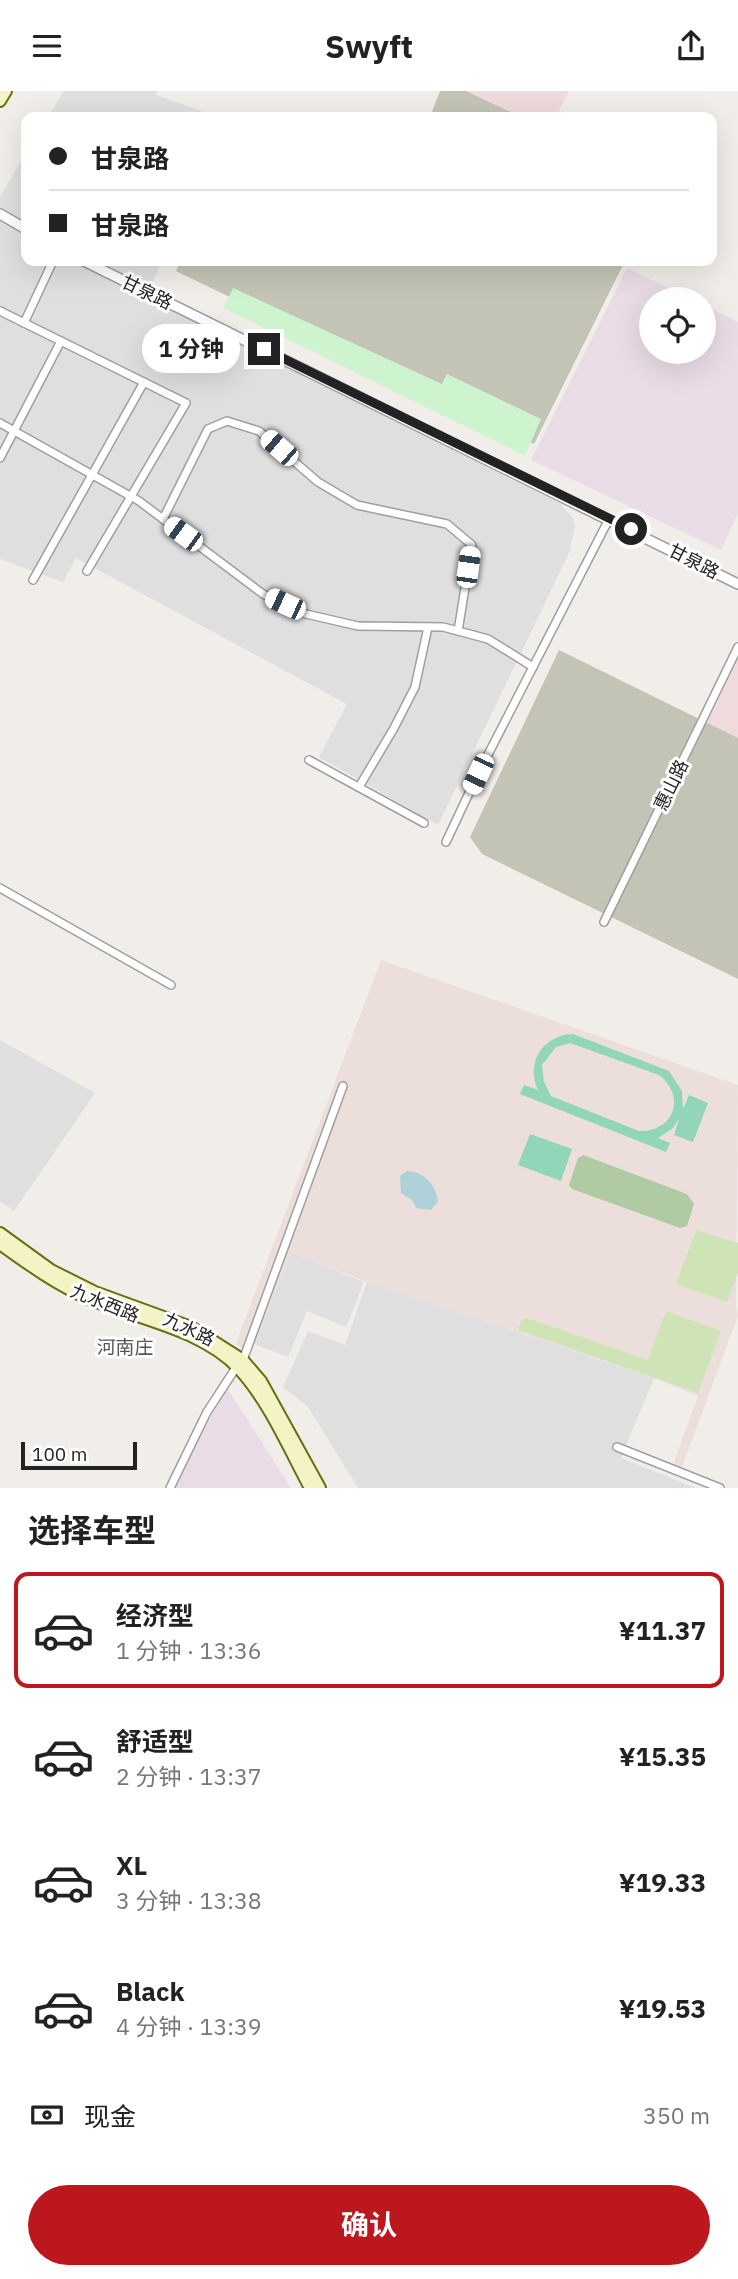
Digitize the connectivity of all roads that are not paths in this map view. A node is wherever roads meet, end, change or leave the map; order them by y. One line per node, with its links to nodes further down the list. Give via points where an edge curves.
1 (6, 91): 2 (main road)
2 (0, 101)
3 (0, 214): 4 (street)
4 (21, 226)
5 (52, 266): 8 (street)
6 (94, 266): 17 (street, 甘泉路)
7 (0, 311): 8 (street)
8 (24, 323): 9 (street)
9 (61, 341): 10 (street); 12 (street)
10 (144, 382): 14 (street); 15 (street, via 186,403)
11 (0, 423): 12 (street)
12 (13, 432): 13 (street); 14 (street)
13 (0, 458)
14 (92, 475): 15 (street); 19 (street)
15 (130, 497): 16 (street); 18 (street)
16 (163, 519): 21 (street, via 263,594 306,614 358,626); 22 (street, via 208,429 227,421 259,431 318,482 357,505 447,524 471,545)
17 (609, 519): 20 (street, 甘泉路); 24 (street)
18 (87, 571)
19 (33, 580)
20 (738, 584)
21 (428, 627): 22 (street); 26 (street, via 415,687)
22 (458, 631): 24 (street, via 488,639)
23 (738, 647): 30 (street, 惠山路)
24 (533, 667): 28 (street)
25 (309, 760): 26 (street)
26 (359, 787): 27 (street)
27 (424, 823)
28 (446, 842)
29 (0, 888): 31 (street)
30 (604, 922)
31 (171, 985)
32 (343, 1086): 35 (street)
33 (0, 1234): 35 (main road, 九水路, via 62,1276 191,1327)
34 (0, 1244): 35 (main road, 九水西路, via 70,1290 187,1335)
35 (240, 1363): 37 (street, via 207,1412); 38 (main road, 九水西路); 39 (main road, 九水路, via 261,1381)
36 (617, 1447): 40 (street)
37 (170, 1488)
38 (310, 1488)
39 (320, 1488)
40 (720, 1488)

